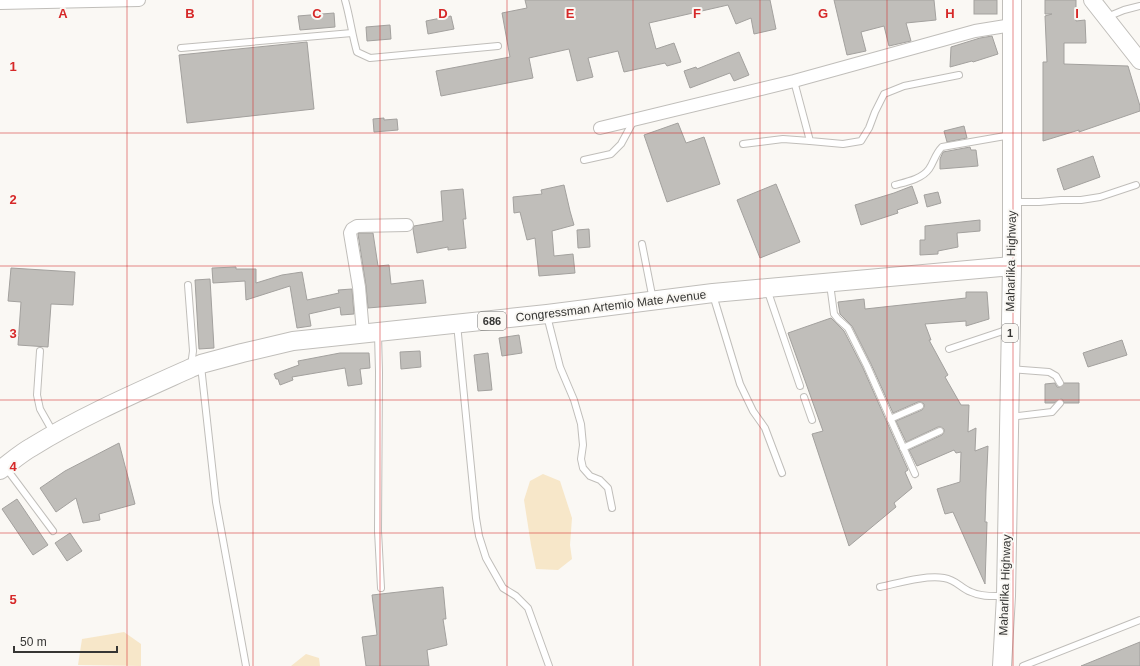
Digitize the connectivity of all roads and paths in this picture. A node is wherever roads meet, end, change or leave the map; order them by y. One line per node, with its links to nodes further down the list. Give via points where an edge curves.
1 (139, 0): 5 (street)
2 (345, 0): 9 (lane)
3 (1012, 0): 8 (main road, Maharlika Highway / 1)
4 (1092, 0): 7 (street)
5 (0, 3)
6 (1140, 6): 7 (lane)
7 (1105, 18): 12 (street)
8 (1012, 25): 14 (street, via 975,32); 17 (main road, Maharlika Highway / 1)
9 (352, 33): 10 (lane, via 357,52 370,58); 11 (lane)
10 (498, 46)
11 (181, 48)
12 (1140, 61)
13 (959, 75): 18 (lane, via 904,86 884,94 870,128 861,141 843,144)
14 (794, 82): 15 (street); 18 (lane)
15 (634, 120): 16 (street); 20 (lane, via 621,144 611,154)
16 (600, 128)
17 (1012, 134): 21 (lane, via 942,147 936,153 929,170 920,177); 23 (main road, Maharlika Highway / 1)
18 (810, 140): 19 (lane, via 783,139)
19 (743, 144)
20 (584, 160)
21 (895, 186)
22 (1136, 186): 23 (lane, via 1081,200)
23 (1012, 202): 26 (main road, Maharlika Highway / 1)
24 (407, 225): 35 (street, via 357,226 352,228 350,233)
25 (642, 244): 31 (lane)
26 (1012, 266): 27 (main road, Congressman Artemio Mate Avenue / 686); 34 (main road, Maharlika Highway / 1)
27 (830, 282): 29 (main road, Congressman Artemio Mate Avenue / 686); 46 (lane, via 834,314 848,328)
28 (188, 285): 38 (lane)
29 (767, 289): 30 (main road, Congressman Artemio Mate Avenue / 686); 41 (lane)
30 (713, 293): 31 (main road, Congressman Artemio Mate Avenue / 686); 52 (lane, via 740,384 753,411 766,428)
31 (654, 302): 32 (main road, Congressman Artemio Mate Avenue / 686)
32 (546, 314): 33 (main road, Congressman Artemio Mate Avenue / 686); 54 (lane, via 560,367 581,424 583,468 608,488)
33 (457, 324): 35 (main road, Congressman Artemio Mate Avenue / 686); 61 (lane, via 479,536 486,558 503,588 528,608)
34 (1010, 328): 36 (lane); 39 (main road, Maharlika Highway / 1)
35 (370, 332): 38 (main road, Congressman Artemio Mate Avenue / 686, via 293,341); 57 (lane, via 379,372 378,531)
36 (949, 349)
37 (40, 351): 49 (lane, via 37,395 40,409)
38 (196, 366): 49 (main road, Congressman Artemio Mate Avenue / 686); 60 (lane, via 216,502)
39 (1010, 369): 40 (lane, via 1049,372 1056,376); 45 (main road, Maharlika Highway / 1)
40 (1060, 383)
41 (800, 386)
42 (804, 397): 47 (lane)
43 (1060, 403): 45 (lane, via 1052,412)
44 (920, 406): 46 (lane)
45 (1009, 418): 58 (main road, Maharlika Highway / 1)
46 (890, 419): 50 (lane)
47 (812, 420)
48 (940, 431): 50 (lane)
49 (54, 434): 51 (main road, Congressman Artemio Mate Avenue / 686)
50 (904, 448): 53 (lane)
51 (2, 468): 55 (lane)
52 (782, 473)
53 (915, 474)
54 (612, 508)
55 (53, 531)
56 (880, 587): 58 (lane, via 944,578 982,596)
57 (381, 588)
58 (1006, 596): 62 (main road, Maharlika Highway / 1)
59 (1140, 620): 63 (lane)
60 (246, 666)
61 (549, 666)
62 (1002, 666)
63 (1023, 666)

